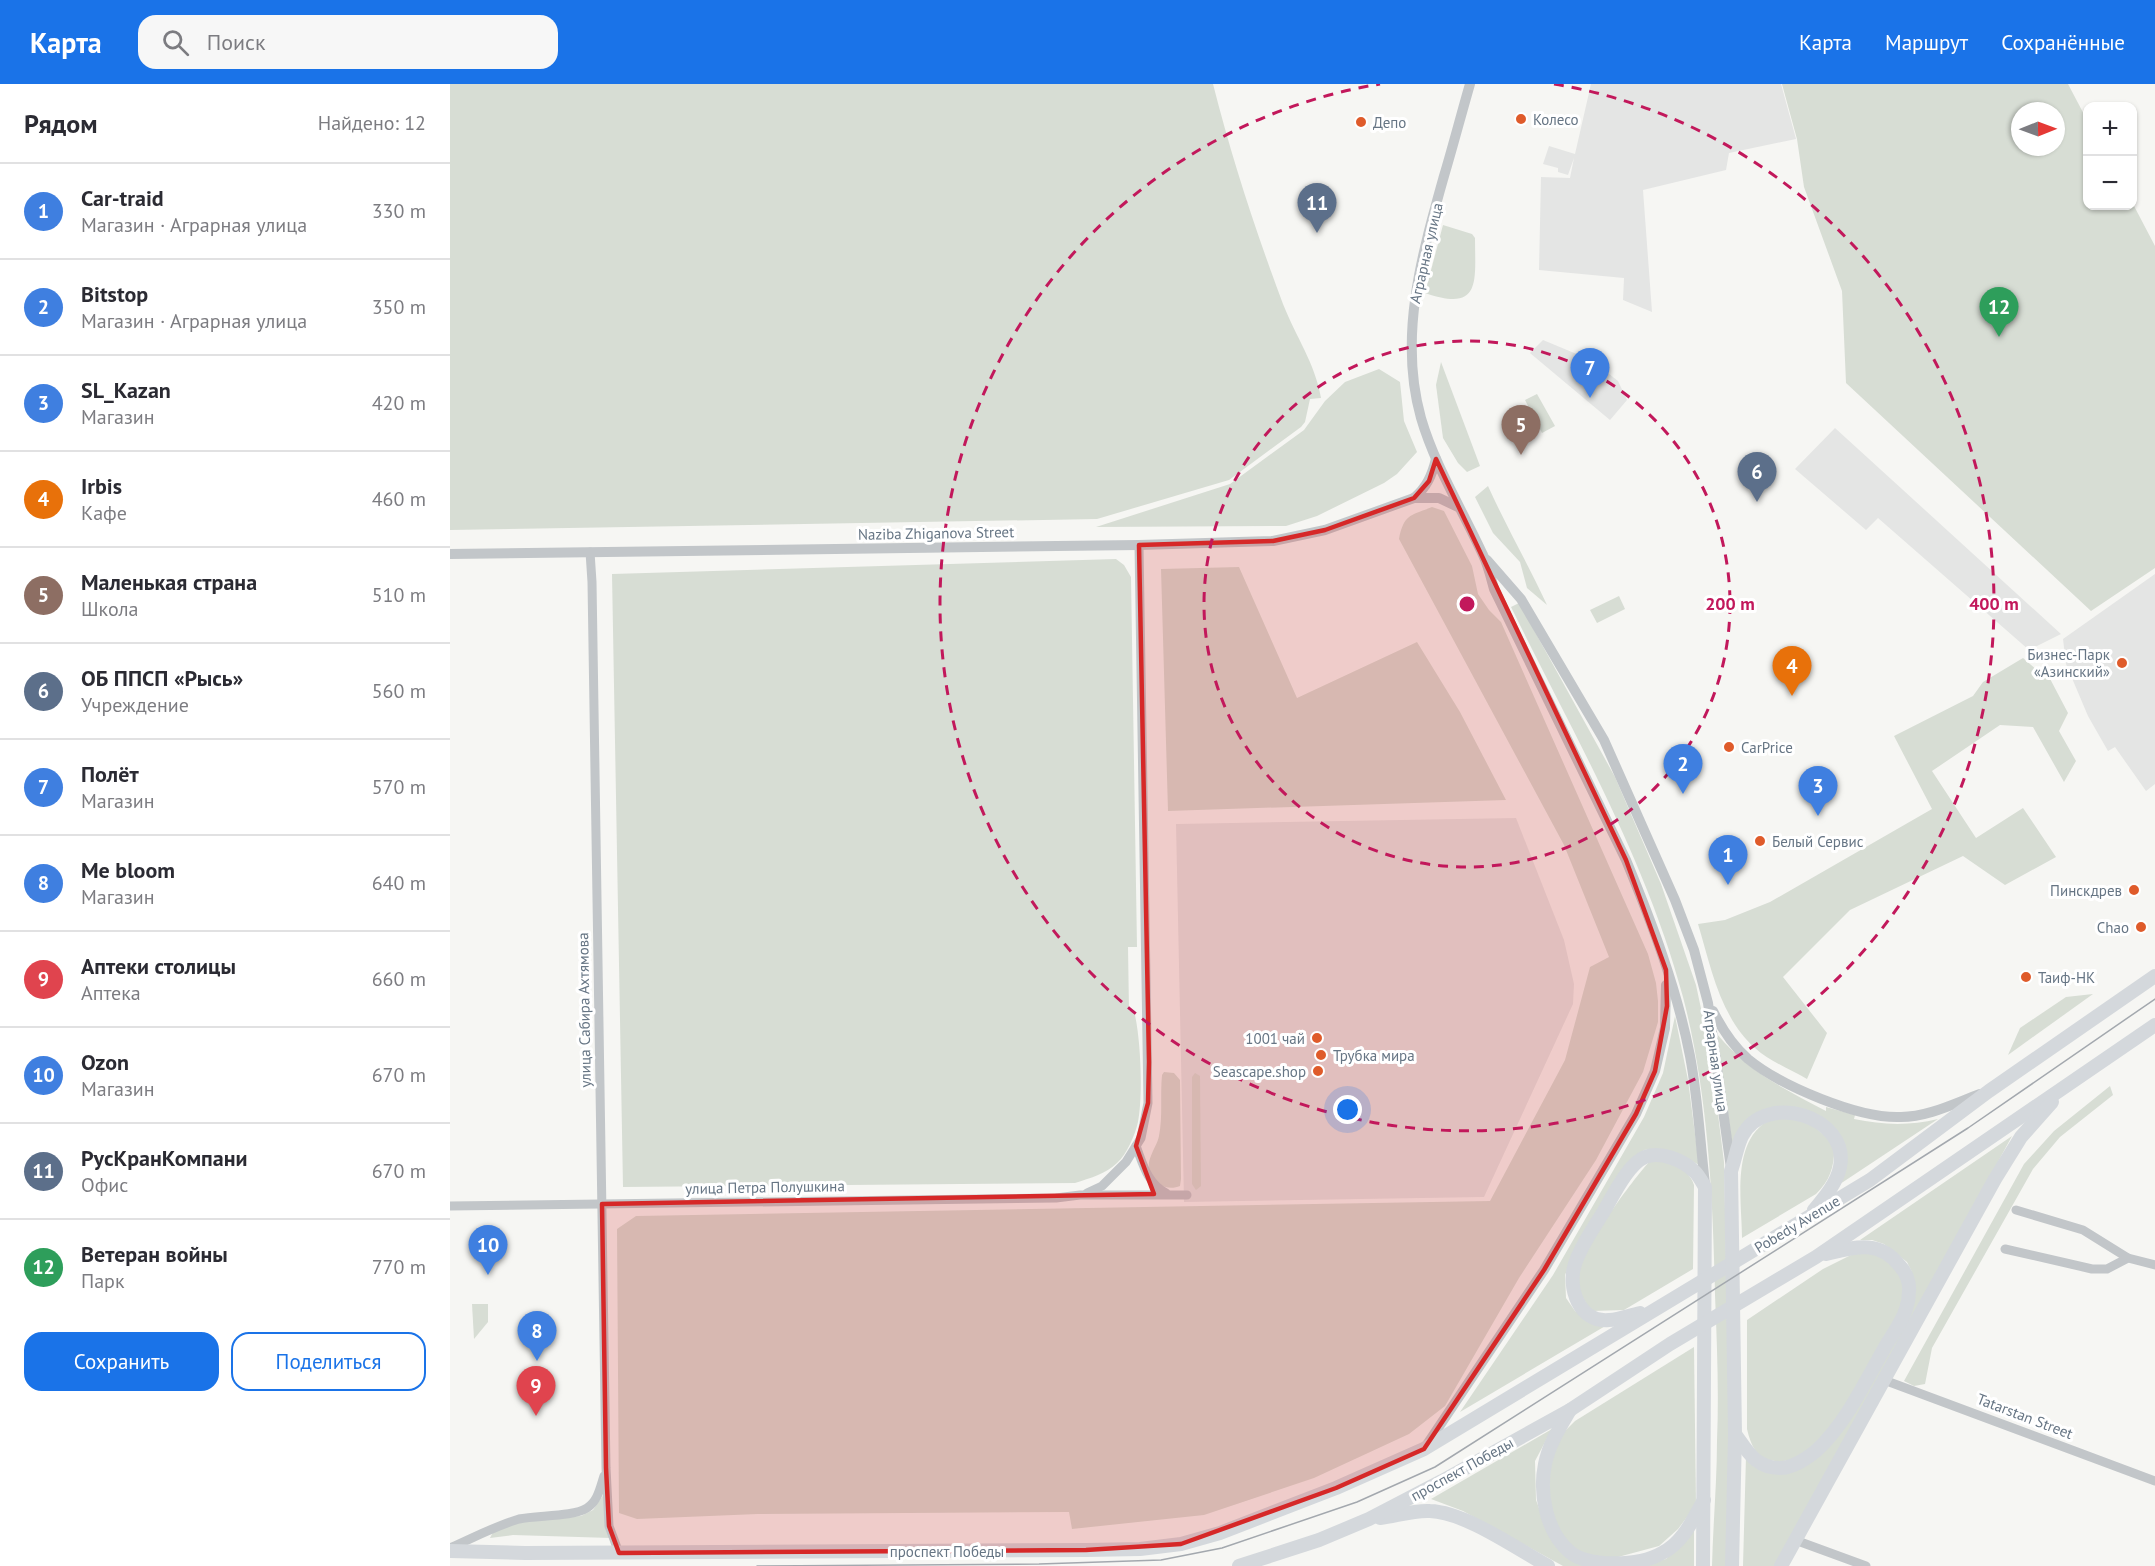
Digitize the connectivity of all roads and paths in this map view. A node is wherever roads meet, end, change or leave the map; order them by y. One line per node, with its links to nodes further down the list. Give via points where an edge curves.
1 (1470, 84): 2 (street, Аграрная улица, via 1429,230 1413,311 1414,384)
2 (1436, 459): 3 (street, via 1429,481); 4 (street, Аграрная улица)
3 (1414, 498): 4 (street, Naziba Zhiganova Street, via 1439,498); 5 (street, Naziba Zhiganova Street, via 1273,541)
4 (1459, 508): 8 (street, Аграрная улица)
5 (1139, 545): 6 (street, Naziba Zhiganova Street); 17 (street, via 1149,1072 1148,1103)
6 (590, 552): 7 (street, Naziba Zhiganova Street); 23 (street, улица Сабира Ахтямова)
7 (450, 554)
8 (1484, 556): 9 (street, Аграрная улица); 10 (street, Аграрная улица)
9 (1521, 599): 10 (street, via 1507,599 1502,603); 13 (street, Аграрная улица, via 1620,771 1694,950)
10 (1504, 610): 11 (street, Аграрная улица, via 1626,860)
11 (1666, 970): 19 (street, Аграрная улица, via 1690,1055); 35 (street, via 1665,1028 1655,1071 1636,1114 1544,1270)
12 (2155, 976): 16 (main road, Pobedy Avenue)
13 (1708, 1003): 16 (street, via 1730,1039 1750,1060 1835,1105 1880,1117 1902,1118); 18 (street, Аграрная улица)
14 (2155, 1025): 15 (main road)
15 (2065, 1087): 28 (main road); 32 (main road, via 2021,1137 1995,1179)
16 (1989, 1091): 26 (main road, Pobedy Avenue, via 1870,1180)
17 (1136, 1146): 20 (street, via 1148,1177); 22 (street, via 1102,1186)
18 (1731, 1171): 26 (main road, via 1743,1135 1763,1118 1793,1113 1826,1127 1837,1143 1840,1166 1826,1195); 34 (main road, Аграрная улица)
19 (1705, 1187): 31 (main road, via 1696,1173 1678,1160 1645,1157 1623,1179 1578,1255 1572,1286 1589,1316 1607,1321); 38 (main road, Аграрная улица)
20 (1168, 1194): 21 (street, улица Петра Полушкина); 22 (street, улица Петра Полушкина)
21 (1187, 1194)
22 (1080, 1195): 23 (street, улица Петра Полушкина)
23 (602, 1204): 24 (street, улица Петра Полушкина); 36 (street, улица Сабира Ахтямова)
24 (450, 1206)
25 (2016, 1210): 29 (street, via 2083,1230)
26 (1807, 1219): 31 (main road, Pobedy Avenue)
27 (2005, 1249): 29 (street, via 2092,1269 2107,1269)
28 (1816, 1257): 33 (main road, проспект Победы, via 1670,1344); 34 (main road, via 1856,1246 1880,1250 1893,1257 1910,1288 1906,1310 1846,1415 1817,1449 1788,1467 1762,1466 1753,1460)
29 (2128, 1258): 30 (street)
30 (2155, 1265)
31 (1656, 1308): 35 (main road, Pobedy Avenue)
32 (1884, 1380): 37 (street, Tatarstan Street); 40 (main road)
33 (1570, 1410): 38 (main road, via 1545,1462 1543,1499 1547,1517 1570,1552 1582,1559 1618,1563 1638,1562 1663,1553 1684,1534); 39 (main road, проспект Победы)
34 (1736, 1434): 46 (main road, Аграрная улица)
35 (1424, 1449): 42 (main road, проспект Победы, via 1220,1533 1171,1545 1086,1550)
36 (606, 1468): 41 (street, улица Сабира Ахтямова, via 598,1495 584,1510 517,1520); 42 (street, улица Сабира Ахтямова, via 609,1526)
37 (2155, 1481)
38 (1705, 1498): 45 (main road, Аграрная улица)
39 (1369, 1519): 43 (main road, проспект Победы); 44 (main road, via 1428,1510 1446,1512)
40 (1795, 1540): 47 (main road); 48 (street)
41 (450, 1549): 42 (main road, проспект Победы)
42 (619, 1553)
43 (1239, 1566)
44 (1548, 1566)
45 (1703, 1566)
46 (1732, 1566)
47 (1781, 1566)
48 (1866, 1566)

